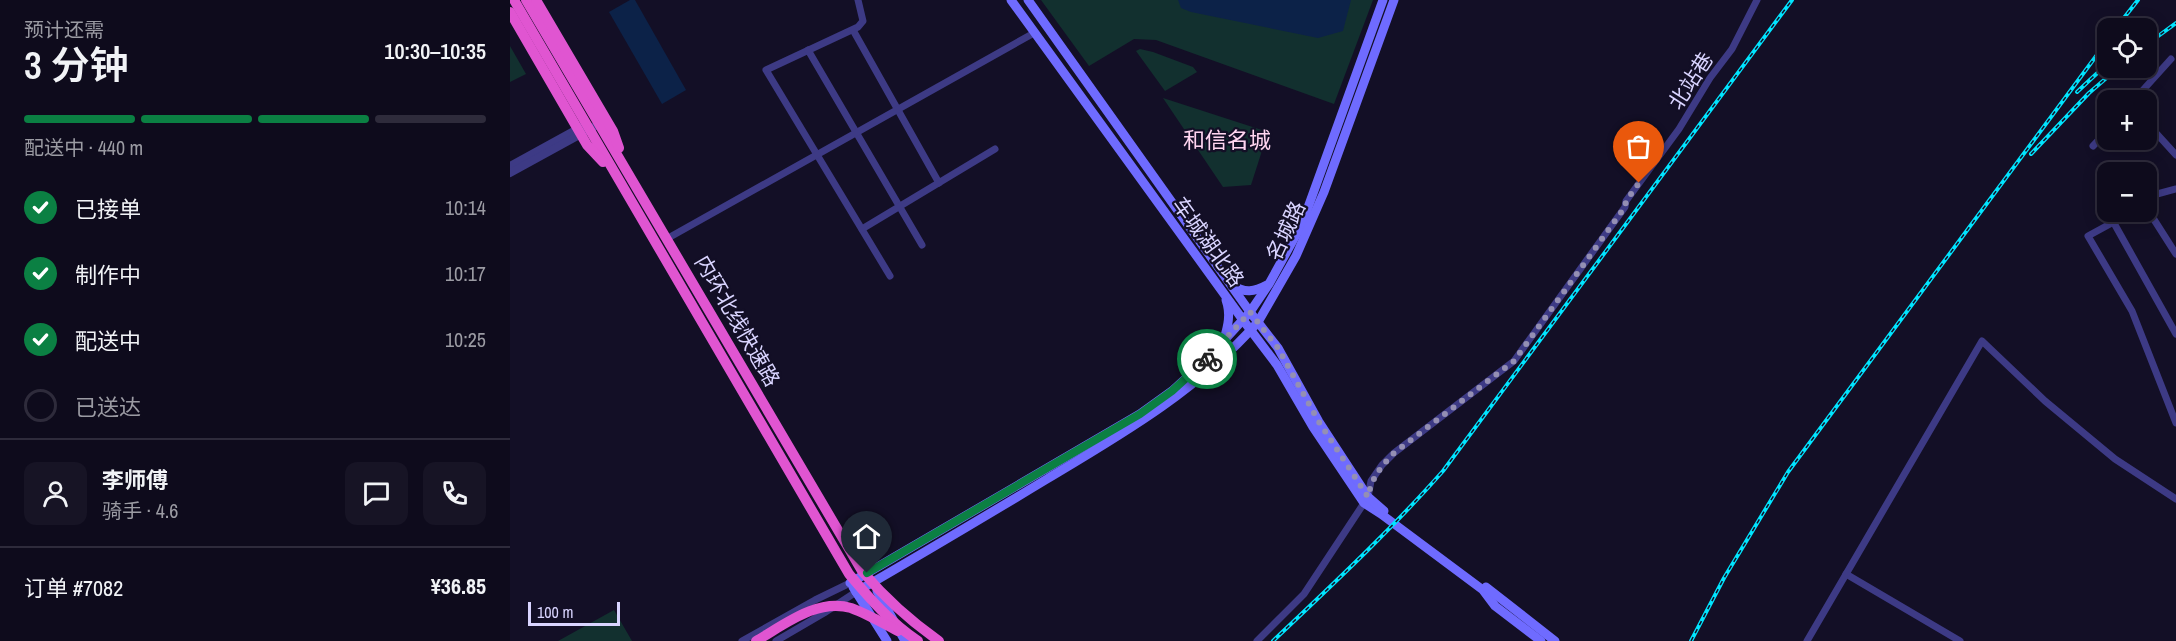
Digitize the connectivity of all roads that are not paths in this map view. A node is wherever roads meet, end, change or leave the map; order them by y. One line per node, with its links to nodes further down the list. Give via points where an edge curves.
1 (514, 0): 30 (highway, 内环北线快速路, bridge)
2 (526, 0): 30 (highway, 内环北线快速路, bridge)
3 (536, 0): 30 (highway, bridge, via 613,130)
4 (858, 0): 11 (street, via 863,21)
5 (1011, 0): 12 (main road, 车城湖北路)
6 (1028, 0): 40 (main road, 车城湖北路)
7 (1383, 0): 39 (main road, 名城路, via 1302,224)
8 (1394, 0): 42 (main road, 名城路, via 1324,192 1296,256)
9 (1757, 0): 54 (street, 北站巷, via 1732,50 1679,129 1514,361 1394,453 1371,481)
10 (510, 12): 30 (highway, bridge, via 587,145)
11 (853, 30): 13 (street); 16 (street)
12 (1034, 33): 16 (street); 41 (main road, 车城湖北路)
13 (808, 50): 17 (street); 22 (street, via 765,70)
14 (2171, 59): 15 (street)
15 (2143, 90)
16 (898, 109): 17 (street); 26 (street)
17 (857, 132): 22 (street); 29 (street)
18 (2157, 135): 23 (street)
19 (2097, 141): 20 (street)
20 (2092, 146)
21 (995, 148): 26 (street)
22 (817, 154): 34 (street); 35 (street)
23 (2176, 155)
24 (510, 166): 25 (street, via 601,119)
25 (510, 173)
26 (939, 183): 29 (street)
27 (2176, 189): 28 (street)
28 (2157, 194)
29 (899, 207): 34 (street); 36 (street)
30 (645, 213): 67 (highway, 内环北线快速路, bridge, via 849,574 879,608); 68 (highway, 内环北线快速路, bridge, via 862,571 911,622)
31 (2157, 221): 37 (street)
32 (2109, 222): 52 (street, via 2088,236 2132,311)
33 (2114, 222): 47 (street)
34 (862, 229): 38 (street)
35 (670, 237)
36 (922, 245)
37 (2176, 254)
38 (890, 276)
39 (1269, 284): 40 (main road, via 1244,292); 43 (main road, 名城路)
40 (1231, 285): 43 (main road, 车城湖北路)
41 (1222, 292): 44 (main road, 车城湖北路); 48 (main road, via 1229,323)
42 (1266, 307): 45 (main road, 名城路); 51 (main road, via 1269,327 1320,416)
43 (1250, 312): 44 (main road, 名城路); 45 (main road, 车城湖北路)
44 (1243, 320): 46 (main road, 车城湖北路); 48 (main road, 名城路)
45 (1258, 322): 46 (main road, 名城路); 51 (main road, 车城湖北路, via 1278,348)
46 (1250, 331): 49 (main road, 车城湖北路); 50 (main road, 名城路)
47 (2176, 334)
48 (1223, 342): 57 (main road, 名城路, via 1172,391 1140,414)
49 (1262, 346): 50 (main road, via 1242,342); 54 (main road, 车城湖北路, via 1313,427)
50 (1233, 348): 60 (main road, 名城路, via 1144,421)
51 (1319, 422): 54 (main road, 车城湖北路)
52 (2176, 423)
53 (2176, 498): 58 (street, via 2115,459 2045,401 1982,341)
54 (1366, 500): 69 (street, 北站巷, via 1304,594); 70 (main road, 车城湖北路, via 1483,590 1495,606); 71 (main road, 车城湖北路)
55 (842, 530): 57 (main road)
56 (825, 540): 59 (main road)
57 (867, 573): 59 (main road, 名城路); 60 (main road)
58 (1846, 574): 72 (street); 73 (street)
59 (850, 583): 61 (main road); 62 (street)
60 (872, 583): 61 (main road, 名城路); 66 (main road)
61 (856, 592): 64 (street); 65 (main road)
62 (742, 641)
63 (756, 641): 67 (highway, bridge, via 804,614 836,606 850,608)
64 (776, 641)
65 (887, 641)
66 (905, 641)
67 (917, 641)
68 (939, 641)
69 (1257, 641)
70 (1541, 641)
71 (1555, 641)
72 (1806, 641)
73 (1960, 641)

